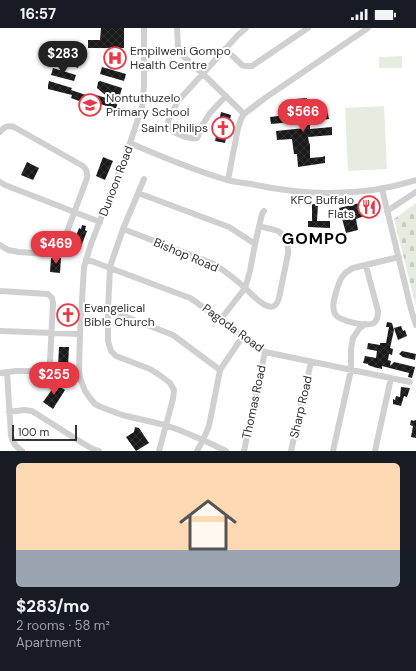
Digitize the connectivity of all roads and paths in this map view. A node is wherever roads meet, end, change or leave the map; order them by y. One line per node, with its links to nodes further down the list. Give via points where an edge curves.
1 (144, 28): 11 (street, Dunoon Road, via 143,101)
2 (177, 28): 7 (street, via 179,51)
3 (246, 28): 6 (street)
4 (308, 28): 6 (street, via 252,66 242,65)
5 (368, 28): 9 (street)
6 (225, 49): 7 (street)
7 (203, 74): 8 (street); 8 (street, via 178,101 168,121 170,129 188,138 197,138 210,113)
8 (226, 96): 9 (street)
9 (244, 114): 13 (street, via 238,128)
10 (0, 132): 21 (street, via 5,127 14,127 86,168 88,175)
11 (130, 143): 13 (street, via 165,159); 22 (street, Dunoon Road)
12 (144, 179): 18 (street)
13 (228, 180): 16 (street, via 300,192 335,193)
14 (416, 180): 16 (street)
15 (0, 182): 21 (street)
16 (382, 189): 20 (street)
17 (416, 192): 20 (street)
18 (138, 193): 24 (street); 25 (street, via 229,227)
19 (264, 211): 23 (street)
20 (387, 211): 27 (street)
21 (74, 212): 22 (street); 26 (street, via 64,240 56,252 19,252)
22 (100, 222): 28 (street, Dunoon Road)
23 (259, 226): 25 (street); 31 (street, Bishop Road, via 280,233 289,247 278,301 274,306 264,305)
24 (123, 229): 30 (street); 31 (street, Bishop Road, via 214,264)
25 (255, 244): 31 (street)
26 (0, 245)
27 (399, 257): 29 (street); 36 (street)
28 (86, 259): 30 (street, Pagoda Road); 39 (street, Dunoon Road)
29 (366, 266): 35 (street, via 378,314 374,324); 35 (street, via 353,268 343,275 333,304 338,317)
30 (110, 267): 33 (street); 34 (street, Pagoda Road, via 190,298)
31 (245, 288): 34 (street)
32 (0, 290): 38 (street, via 50,295 53,300)
33 (108, 310): 43 (street, via 173,335); 50 (street, via 108,341 113,354 150,369 170,383 174,395)
34 (221, 319): 40 (street, Pagoda Road)
35 (365, 324): 44 (street, via 353,338)
36 (416, 325)
37 (0, 331): 38 (street)
38 (52, 333): 39 (street); 45 (street, via 48,368 44,371)
39 (80, 334): 50 (street, Dunoon Road, via 80,378 85,391 95,404 107,410)
40 (242, 336): 41 (street, Pagoda Road); 43 (street)
41 (265, 352): 42 (street, Pagoda Road); 57 (street, Thomas Road)
42 (311, 362): 44 (street, Pagoda Road); 58 (street, Sharp Road)
43 (220, 370): 51 (street, via 209,426)
44 (351, 370): 47 (street, Pagoda Road); 59 (street)
45 (7, 372): 46 (street); 49 (street)
46 (0, 373)
47 (391, 378): 48 (street, Pagoda Road); 60 (street)
48 (410, 382)
49 (10, 412): 52 (street, via 12,439); 53 (street, via 32,410)
50 (166, 425): 51 (street, Dunoon Road); 54 (street)
51 (203, 440): 55 (street); 56 (street, Dunoon Road)
52 (22, 451)
53 (99, 451)
54 (159, 451)
55 (197, 451)
56 (226, 451)
57 (244, 451)
58 (291, 451)
59 (333, 451)
60 (375, 451)

